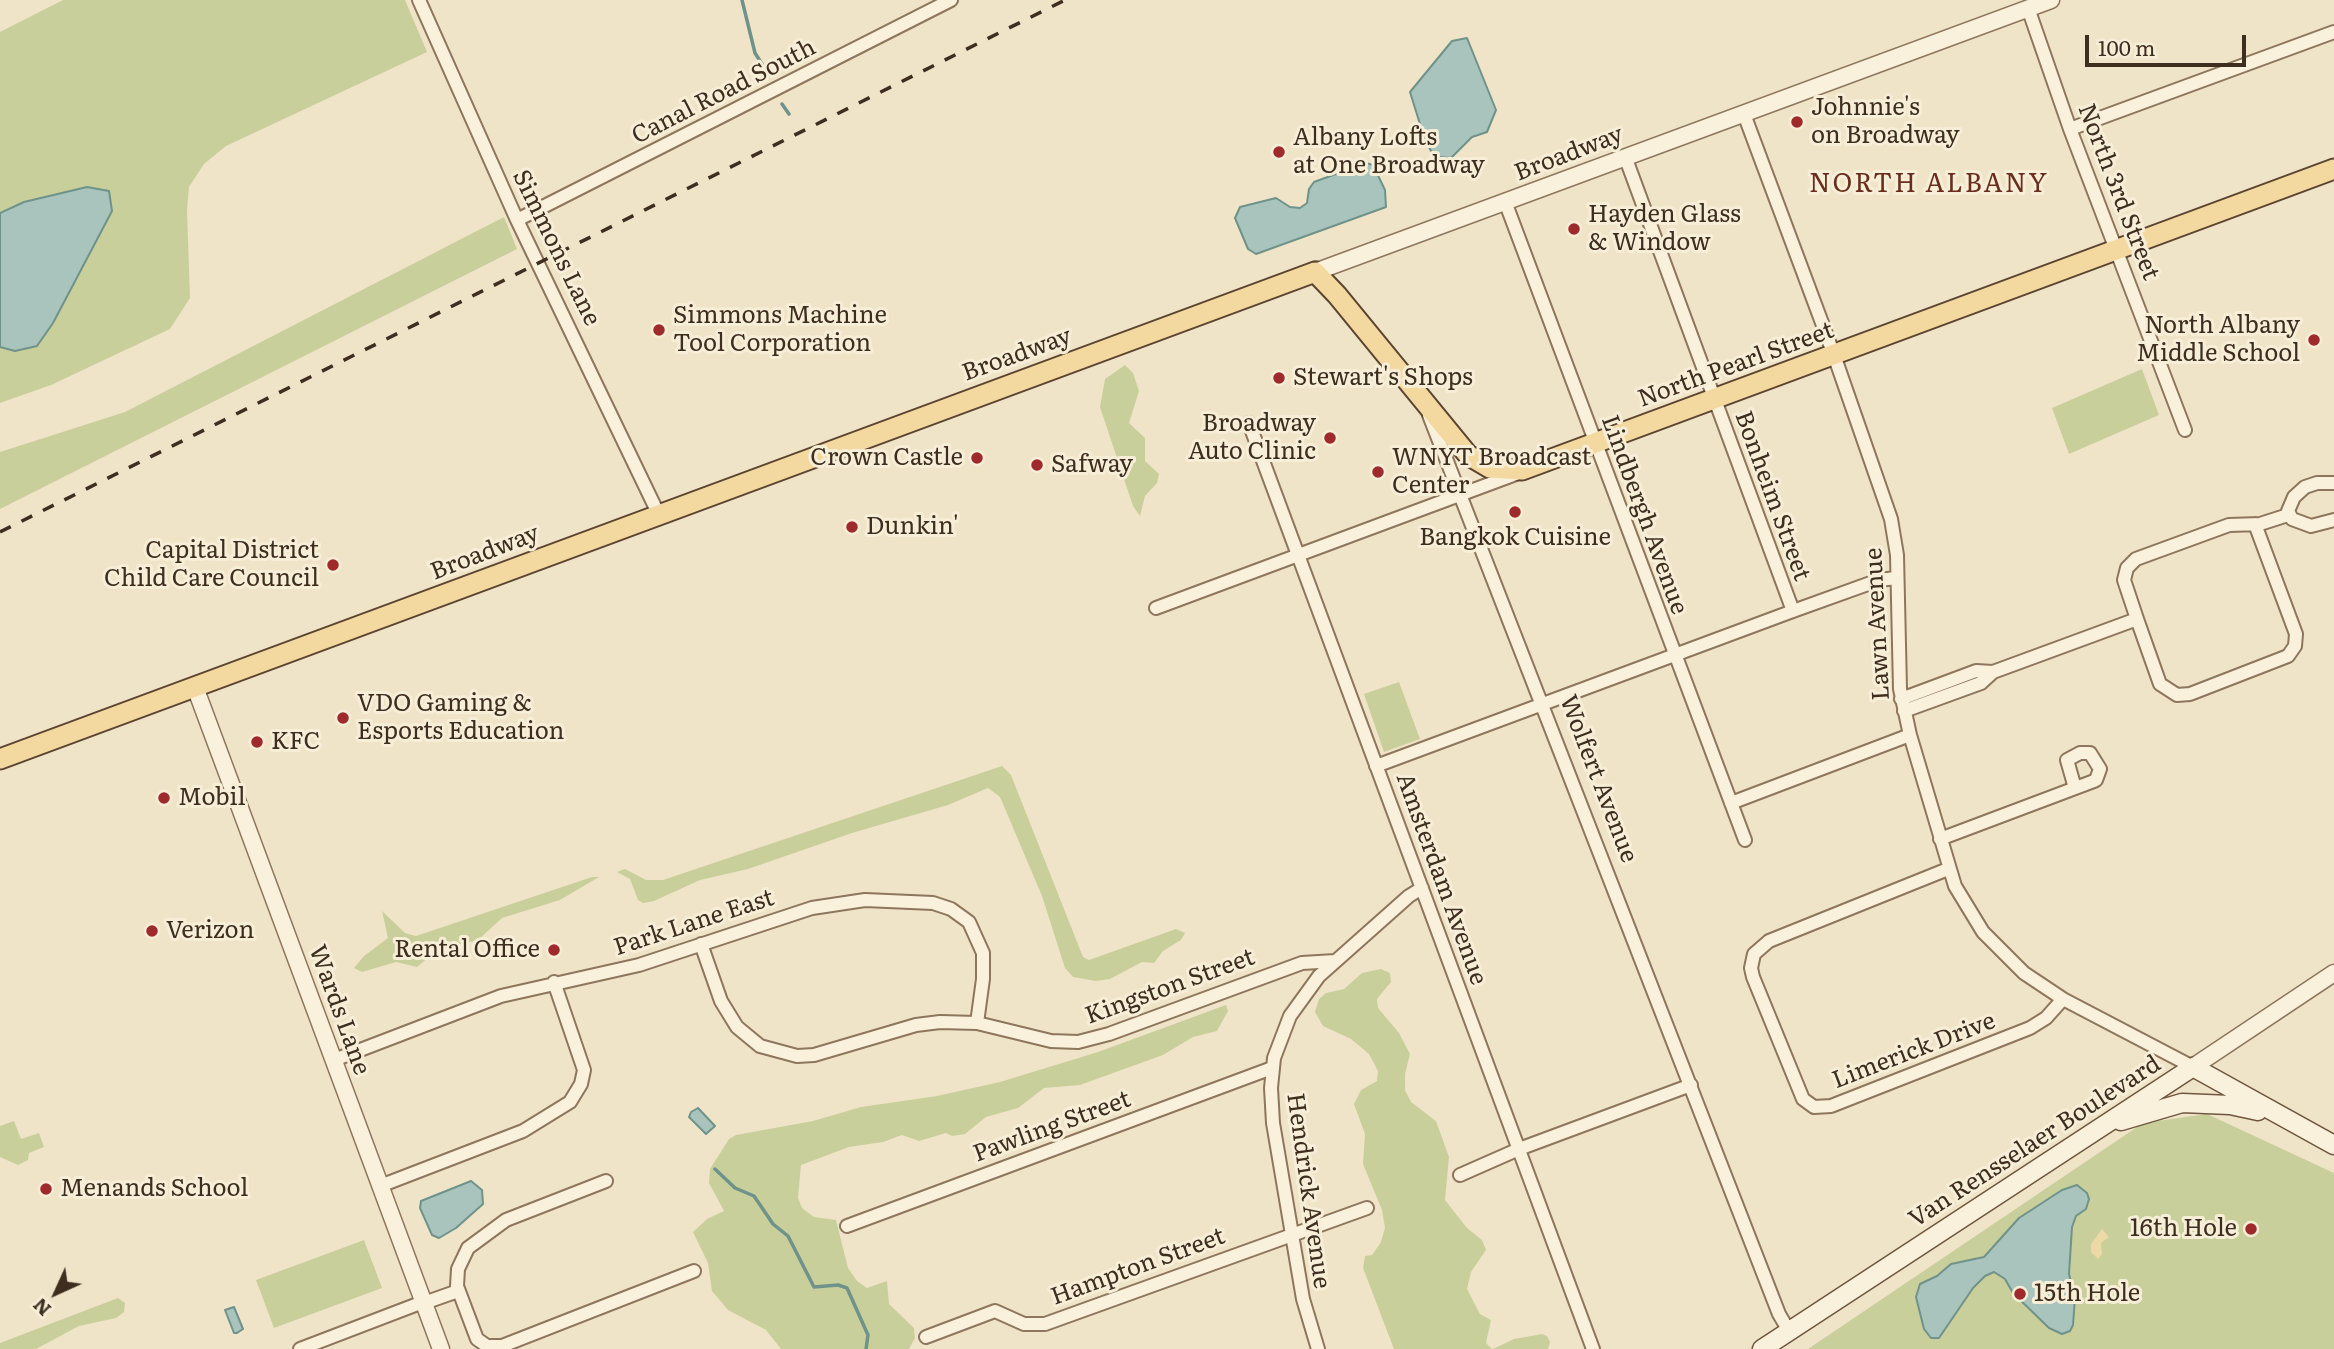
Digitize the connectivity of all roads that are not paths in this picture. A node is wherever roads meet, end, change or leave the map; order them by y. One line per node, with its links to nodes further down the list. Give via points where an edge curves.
1 (419, 0): 11 (street, Simmons Lane)
2 (950, 0): 11 (street, Canal Road South)
3 (2051, 0): 4 (street, Broadway)
4 (2028, 8): 6 (street, Broadway); 7 (street, North 3rd Street)
5 (2334, 32): 7 (street)
6 (1744, 114): 8 (street, Broadway); 14 (street, Lawn Avenue)
7 (2070, 129): 12 (street, North 3rd Street)
8 (1626, 159): 10 (street, Broadway); 15 (street, Bonheim Street)
9 (2334, 169): 12 (main road, North Pearl Street)
10 (1506, 204): 13 (street, Broadway); 19 (street, Lindbergh Avenue)
11 (517, 220): 23 (street, Simmons Lane)
12 (2118, 249): 14 (main road, North Pearl Street); 18 (street, North 3rd Street)
13 (1315, 272): 16 (main road, Wolfert Avenue); 23 (main road, Broadway)
14 (1834, 355): 15 (main road, North Pearl Street); 28 (street, Lawn Avenue, via 1891,519)
15 (1714, 399): 19 (main road, North Pearl Street); 30 (street, Bonheim Street)
16 (1424, 402): 20 (main road, via 1475,461 1497,470); 22 (street, Wolfert Avenue)
17 (1249, 423): 27 (street, Amsterdam Avenue)
18 (2185, 430)
19 (1595, 444): 20 (main road, North Pearl Street); 32 (street, Lindbergh Avenue)
20 (1533, 467): 22 (street, North Pearl Street)
21 (2334, 483): 24 (street, via 2305,487 2294,497)
22 (1461, 494): 27 (street, North Pearl Street); 34 (street, Wolfert Avenue)
23 (658, 513): 33 (main road, Broadway)
24 (2288, 515): 25 (street, via 2311,526); 26 (street)
25 (2334, 520)
26 (2255, 524): 31 (street, via 2226,526 2132,562 2124,580); 31 (street, via 2296,634 2288,656 2177,695 2160,684)
27 (1298, 555): 29 (street, North Pearl Street); 38 (street, Amsterdam Avenue)
28 (1896, 578): 30 (street, via 1877,580); 35 (street, Lawn Avenue, via 1897,662)
29 (1156, 608)
30 (1793, 611): 32 (street)
31 (2137, 619): 35 (street, via 1993,672 1976,671)
32 (1674, 655): 34 (street); 40 (street, Lindbergh Avenue)
33 (195, 687): 37 (main road, Broadway); 51 (street, Wards Lane)
34 (1543, 705): 38 (street); 54 (street, Wolfert Avenue)
35 (1903, 705): 36 (street, Lawn Avenue)
36 (1910, 735): 40 (street); 41 (street, Lawn Avenue)
37 (0, 759)
38 (1376, 766): 44 (street, Amsterdam Avenue)
39 (2075, 789): 41 (street)
40 (1731, 803): 42 (street, Lindbergh Avenue)
41 (1940, 839): 43 (street, Lawn Avenue)
42 (1745, 840)
43 (1948, 869): 49 (street, Lawn Avenue, via 1991,943); 49 (street, Limerick Drive, via 1757,949 1751,963 1753,977 1803,1099 1814,1107 1827,1107 1896,1081 2030,1028)
44 (1422, 888): 46 (street, Hendrick Avenue); 58 (street, Amsterdam Avenue)
45 (701, 944): 48 (street, Park Lane East, via 628,968); 50 (street, Kingston Street, via 733,1021 746,1036 776,1052 814,1055 916,1025); 50 (street, Park Lane East, via 827,904 933,902 963,916 980,943 984,966)
46 (1335, 961): 50 (street, Kingston Street, via 1302,963 1078,1042 1051,1041); 53 (street, Hendrick Avenue, via 1295,1007)
47 (2334, 974): 52 (street, Van Rensselaer Boulevard)
48 (554, 982): 51 (street, Park Lane East, via 501,996); 61 (street, via 584,1070 576,1096 523,1131)
49 (2063, 999): 52 (street, Lawn Avenue)
50 (977, 1023)
51 (334, 1060): 61 (street, Wards Lane)
52 (2193, 1067): 55 (main road, Van Rensselaer Boulevard); 56 (main road)
53 (1272, 1068): 63 (street, Pawling Street); 64 (street, Hendrick Avenue, via 1273,1123)
54 (1691, 1085): 58 (street); 68 (street, Wolfert Avenue)
55 (2105, 1126): 56 (main road, via 2195,1103 2245,1107); 68 (main road, Van Rensselaer Boulevard)
56 (2313, 1134): 57 (main road)
57 (2334, 1145)
58 (1519, 1149): 59 (street); 73 (street, Amsterdam Avenue)
59 (1460, 1175)
60 (606, 1181): 66 (street, via 506,1220 480,1236 463,1257)
61 (380, 1186): 67 (street, Wards Lane)
62 (1367, 1208): 64 (street, Hampton Street)
63 (847, 1226)
64 (1291, 1233): 69 (street, Hampton Street, via 1045,1324 1024,1324 993,1311); 72 (street, Hendrick Avenue, via 1305,1310)
65 (694, 1271): 66 (street, via 494,1347 475,1336)
66 (458, 1291): 67 (street)
67 (424, 1302): 70 (street); 71 (street, Wards Lane)
68 (1789, 1331): 74 (main road, Van Rensselaer Boulevard)
69 (926, 1337)
70 (300, 1349)
71 (441, 1349)
72 (1318, 1349)
73 (1593, 1349)
74 (1762, 1349)

